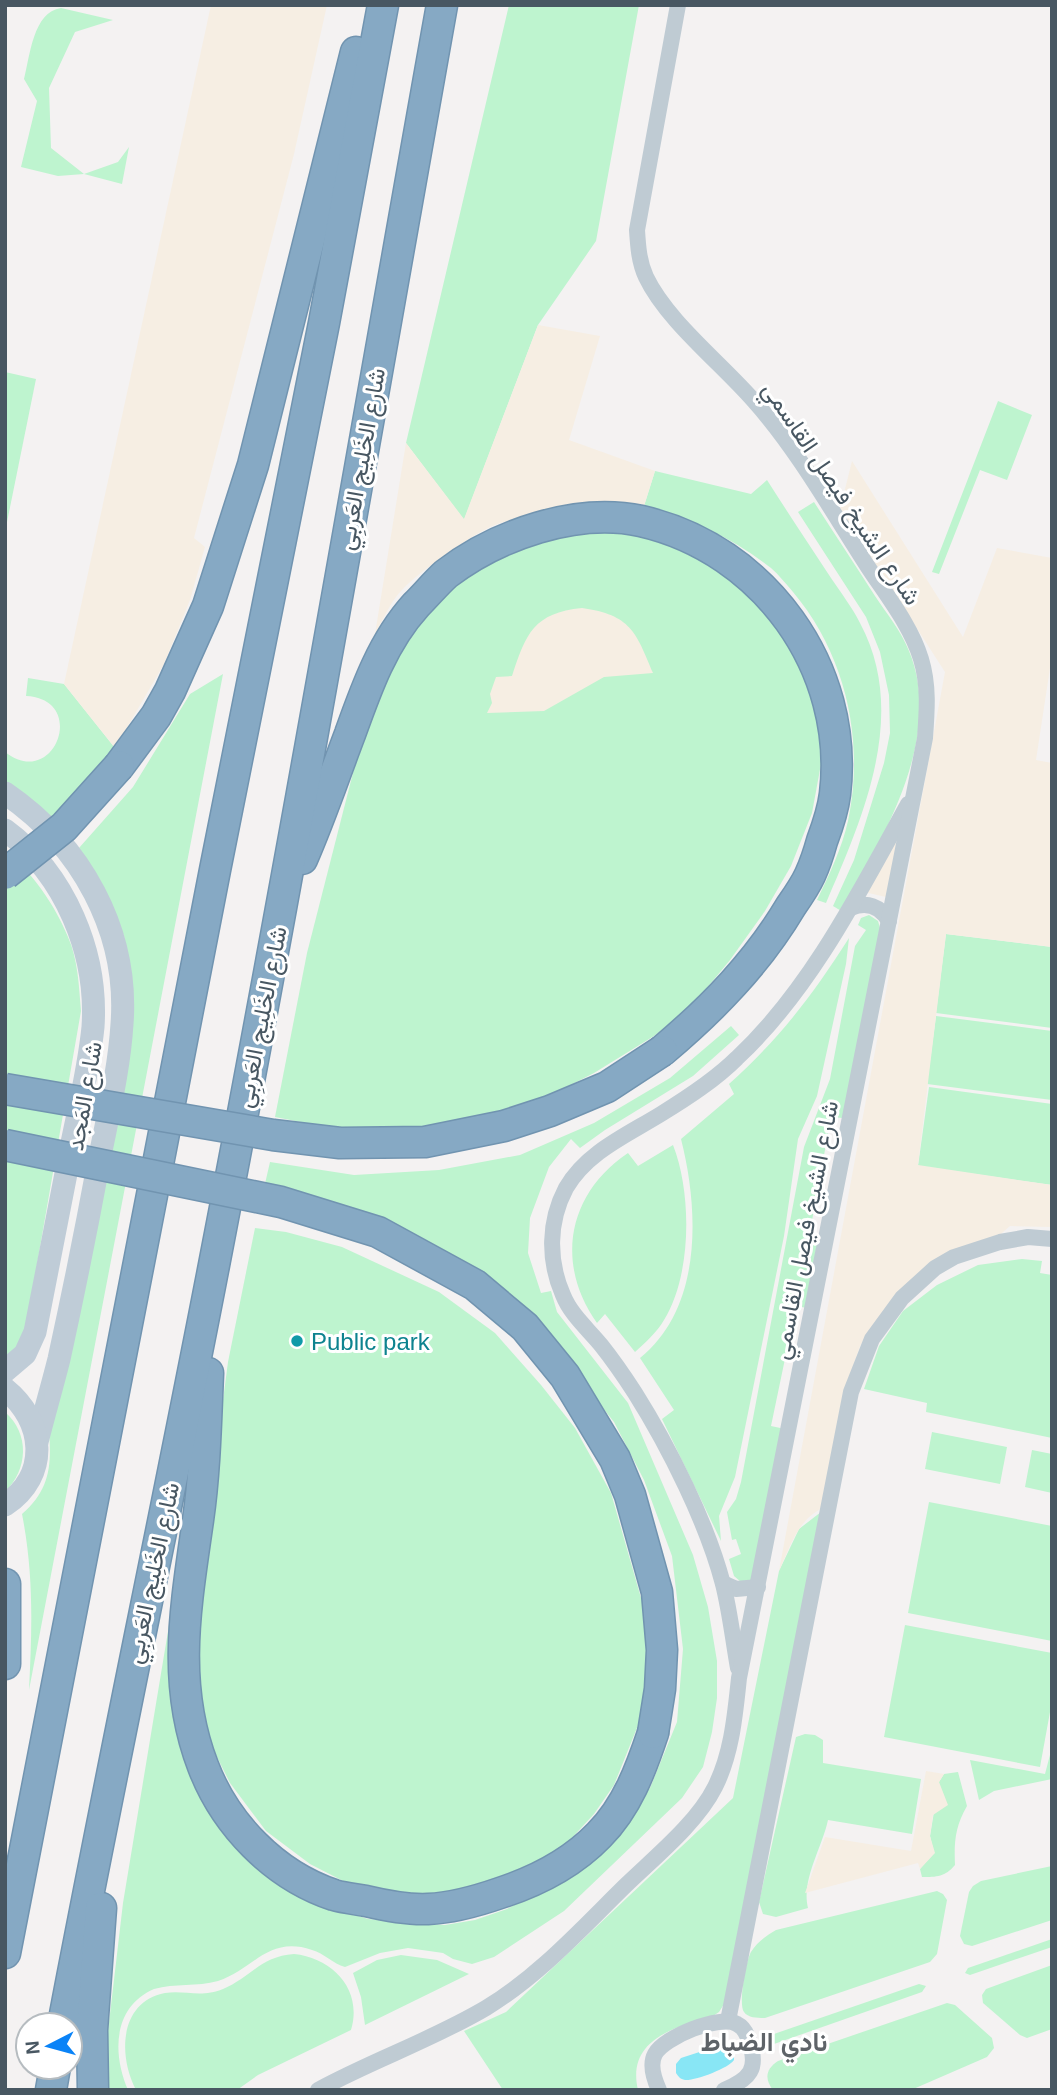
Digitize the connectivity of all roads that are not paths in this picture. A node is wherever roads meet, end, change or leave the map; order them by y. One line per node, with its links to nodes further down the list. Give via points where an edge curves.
1 (372, 5): 8 (highway, bridge, via 351,68 253,465 208,606 170,691 120,766 64,827)
2 (383, 5): 26 (highway)
3 (442, 5): 9 (highway, شارع الخَلِيج العَربِي)
4 (678, 5): 5 (street, شارع الشيخ فيصل القاسمي, via 638,219 645,275 655,295 779,433 913,639 927,696)
5 (916, 790): 10 (street, شارع الشيخ فيصل القاسمي); 11 (street, شارع الشيخ فيصل القاسمي)
6 (5, 793): 18 (street, شارع المَجد, via 58,837 88,879 112,933 122,992 119,1051 92,1198)
7 (5, 830): 16 (street, شارع المَجد, via 45,868 70,909 86,955 93,1002 90,1050 35,1332 25,1354)
8 (5, 874)
9 (282, 904): 12 (highway, bridge, via 384,650 414,607 446,575 506,538 590,518 640,521 665,529 719,554 777,602 819,672 833,722 835,795 810,875 743,975 662,1051 607,1087 504,1126 425,1142 340,1143); 15 (highway, شارع الخَلِيج العَربِي)
10 (851, 908): 11 (street, via 873,906); 20 (street, شارع الشيخ فيصل القاسمي, via 778,1012 736,1059 695,1092 596,1154 580,1170 566,1188 552,1232 556,1278 564,1299 636,1395 683,1484)
11 (889, 921): 22 (street, شارع الشيخ فيصل القاسمي)
12 (5, 1089)
13 (5, 1145): 15 (highway, bridge, via 281,1202 378,1232 475,1285 525,1327 565,1376 631,1495 657,1592 660,1689 653,1733 621,1807 601,1834 570,1860 526,1885 464,1905 429,1909 335,1895 261,1853 227,1812 203,1766 188,1712 183,1623 198,1519)
14 (1052, 1239): 28 (street, via 1000,1242 934,1268 902,1298 872,1339 851,1392)
15 (214, 1267): 25 (highway, شارع الخَلِيج العَربِي)
16 (5, 1371)
17 (5, 1389): 18 (street, via 27,1412)
18 (37, 1442): 19 (street, شارع المَجد, via 37,1458 25,1488)
19 (5, 1505)
20 (723, 1583): 22 (street); 24 (street, شارع الشيخ فيصل القاسمي)
21 (5, 1584): 23 (highway)
22 (758, 1587): 24 (street, شارع الشيخ فيصل القاسمي)
23 (5, 1664)
24 (739, 1678): 31 (street, شارع الشيخ فيصل القاسمي, via 725,1767 704,1805 660,1853 540,1968 495,2002)
25 (108, 1788): 27 (highway, شارع الخَلِيج العَربِي); 30 (highway, via 92,2029)
26 (5, 1952)
27 (66, 2011)
28 (728, 2021): 29 (street, via 737,2023 748,2038 753,2066); 32 (street, via 701,2026 661,2045 653,2064)
29 (746, 2078): 33 (street); 34 (street)
30 (93, 2090)
31 (318, 2090)
32 (659, 2090)
33 (724, 2090)
34 (758, 2090)

